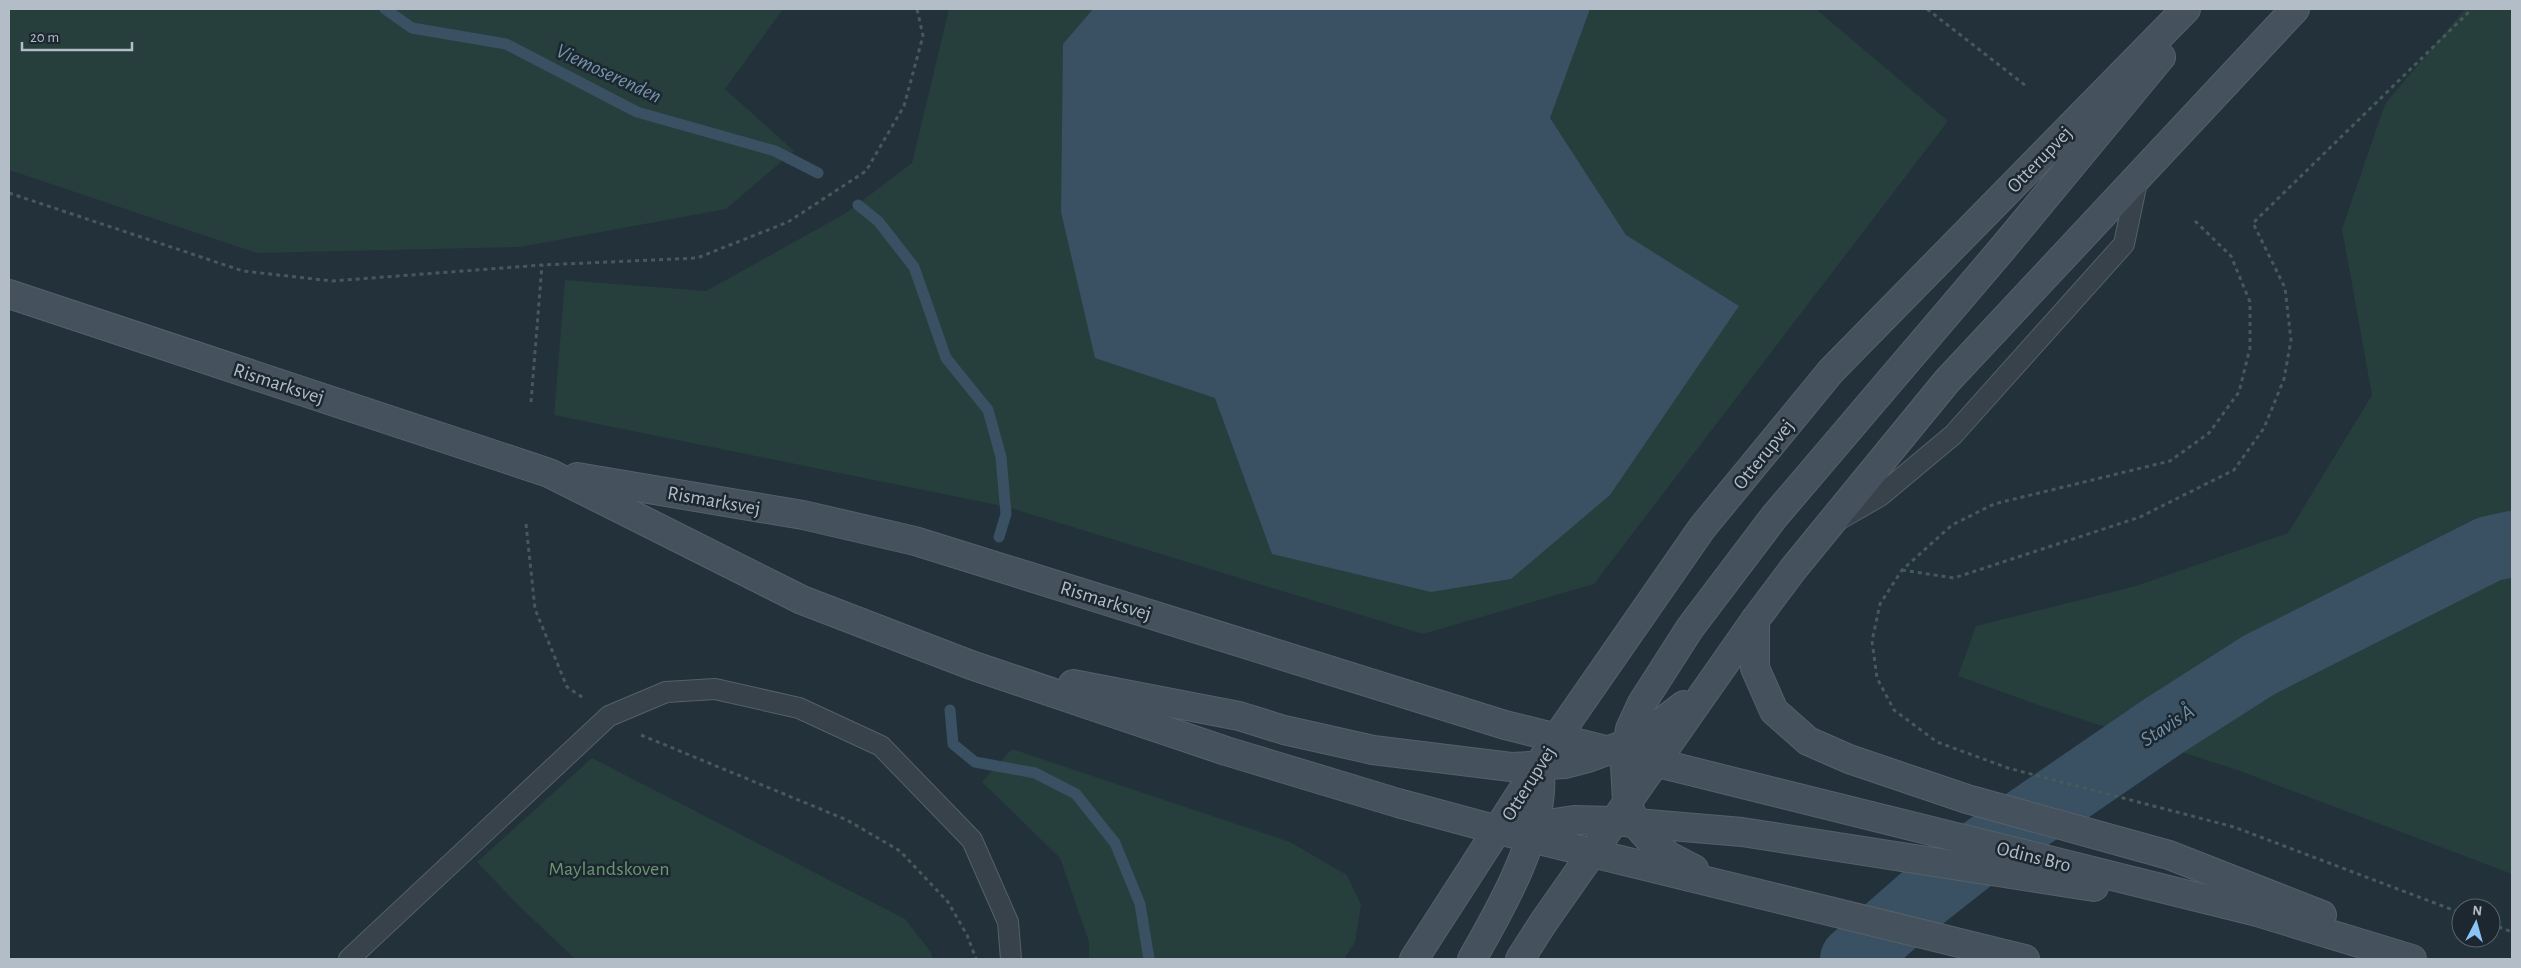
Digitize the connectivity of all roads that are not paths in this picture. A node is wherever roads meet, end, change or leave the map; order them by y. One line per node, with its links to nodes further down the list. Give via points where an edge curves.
1 (2186, 9): 12 (main road, Otterupvej, via 1831,371 1702,528)
2 (2201, 9): 13 (main road, via 1768,524 1665,665 1642,703)
3 (2295, 9): 4 (main road)
4 (2138, 177): 7 (main road, via 1947,381); 7 (lane, via 2124,244 1953,435 1880,496)
5 (9, 294): 6 (main road, Rismarksvej)
6 (549, 473): 9 (main road, Rismarksvej, via 802,600); 11 (main road, Rismarksvej, via 803,515 915,541)
7 (1829, 525): 8 (main road)
8 (1755, 620): 10 (main road); 28 (main road, via 1755,668 1774,711 1808,741 1849,759 1967,799 2169,855)
9 (971, 665): 15 (main road, via 1239,716 1284,730 1373,750 1511,767); 17 (main road, Rismarksvej, via 1226,751 1398,803)
10 (1713, 677): 13 (main road, via 1685,705); 14 (main road)
11 (1505, 725): 12 (main road, Rismarksvej); 15 (main road, via 1522,736 1532,749)
12 (1556, 737): 13 (main road, Rismarksvej); 15 (main road, Otterupvej)
13 (1621, 749): 14 (main road, Rismarksvej); 15 (main road); 16 (main road)
14 (1655, 762): 16 (main road); 19 (main road, Odins Bro, via 1930,830)
15 (1539, 767): 17 (main road, Otterupvej); 17 (main road, via 1541,788)
16 (1625, 814): 17 (main road); 18 (main road); 19 (main road, via 1897,857); 20 (main road, via 1656,845 1690,867)
17 (1520, 831): 18 (main road, Rismarksvej); 23 (main road, Otterupvej, via 1471,870); 24 (main road, via 1496,917)
18 (1591, 852): 20 (main road); 25 (main road)
19 (2051, 871): 27 (main road, Odins Bro, via 2257,912)
20 (1773, 897): 26 (main road)
21 (349, 959): 22 (lane, via 609,716 666,692 715,689 798,708 881,746 972,840 1008,922)
22 (1011, 959)
23 (1414, 959)
24 (1472, 959)
25 (1520, 959)
26 (2025, 959)
27 (2412, 959)
28 (2435, 959)

